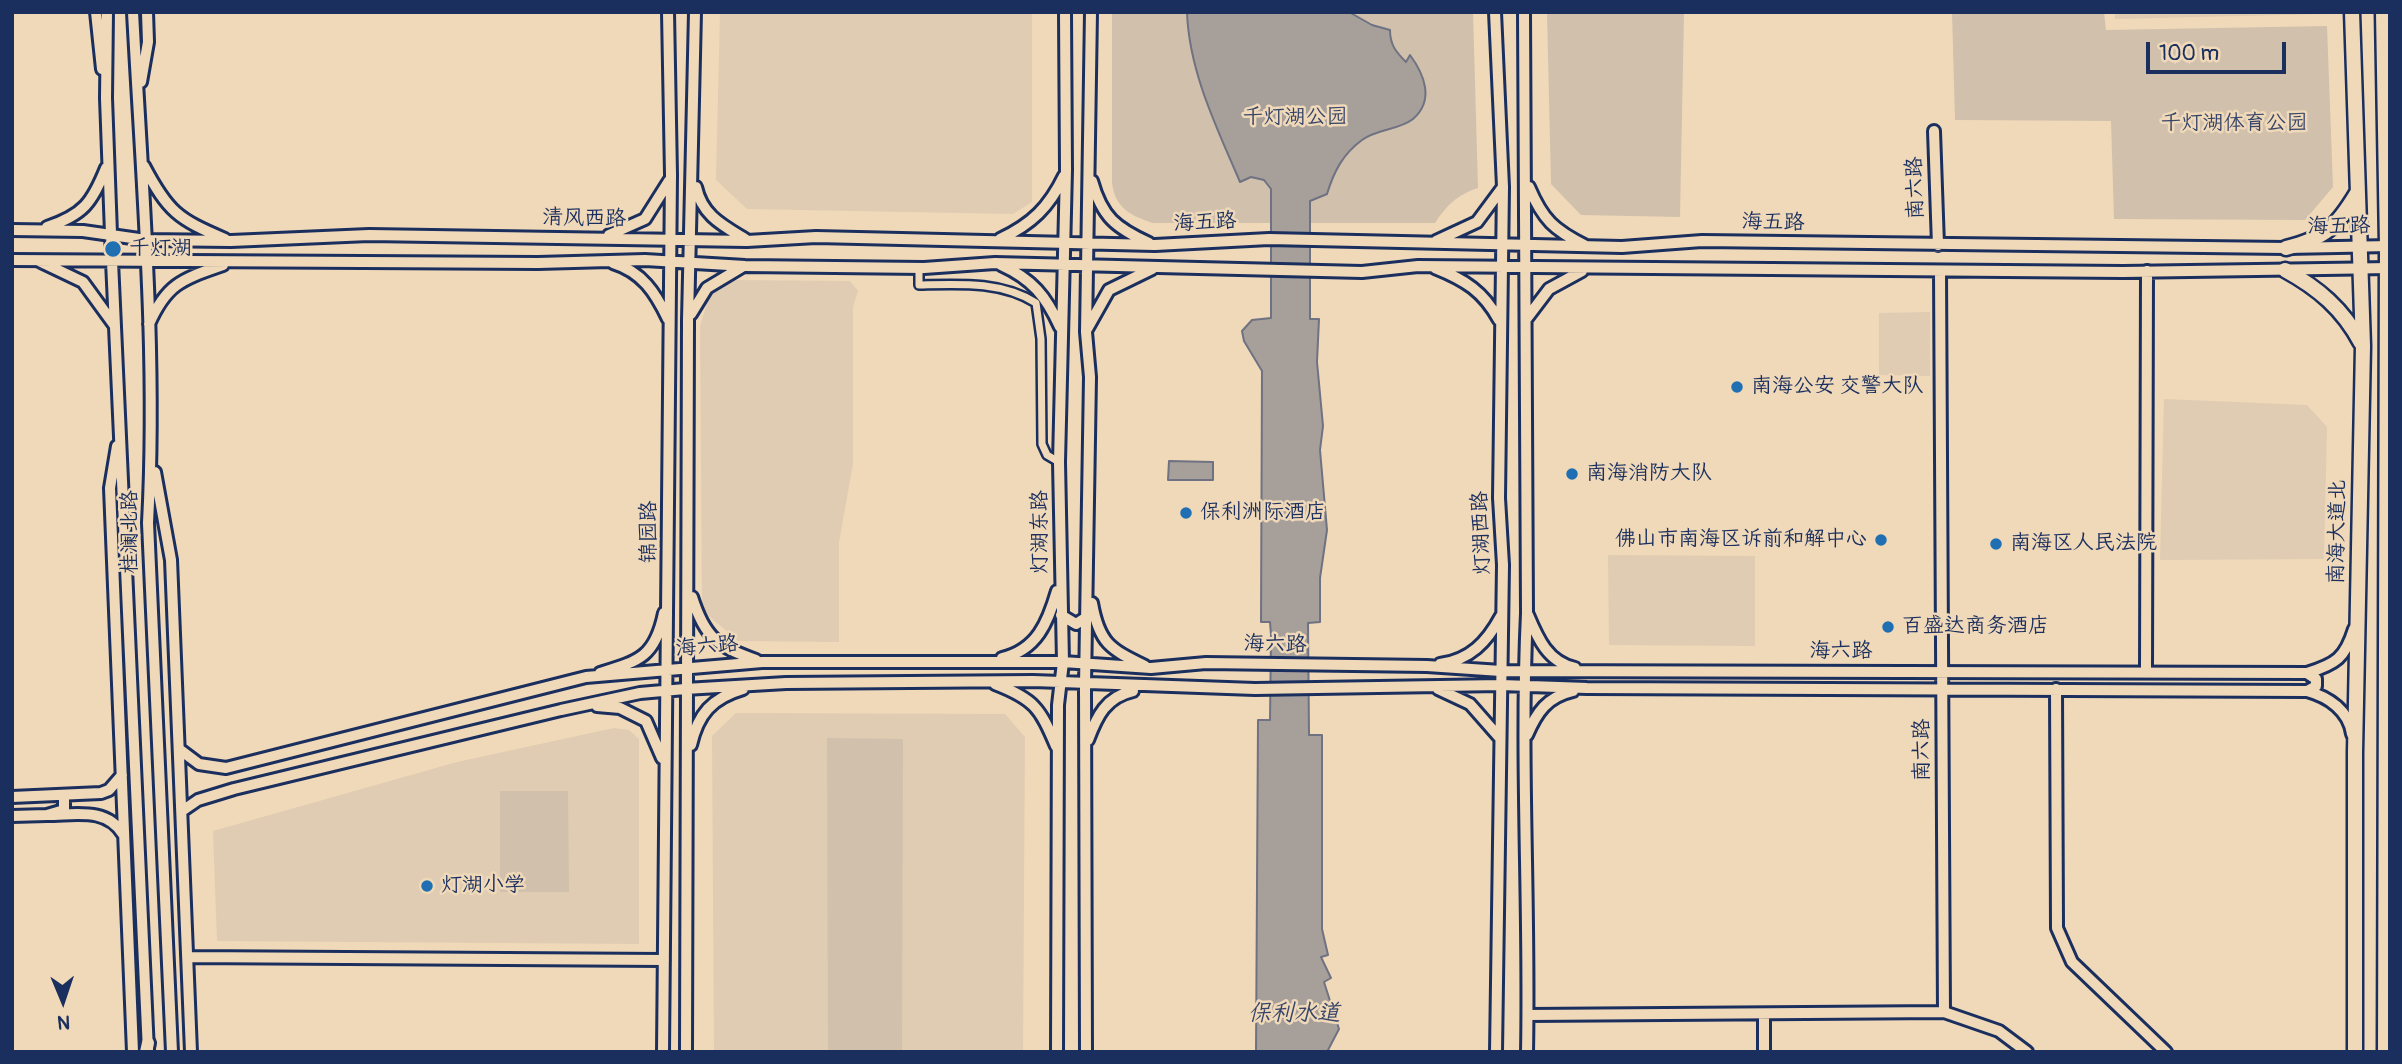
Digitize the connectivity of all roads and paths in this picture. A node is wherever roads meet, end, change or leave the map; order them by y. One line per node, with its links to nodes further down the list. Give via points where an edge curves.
1 (96, 12): 13 (main road)
2 (107, 12): 13 (main road, 桂澜北路)
3 (133, 12): 14 (main road, 桂澜北路)
4 (147, 12): 14 (main road, via 148,42)
5 (668, 12): 20 (main road, 锦园路)
6 (695, 12): 21 (main road)
7 (1065, 12): 18 (main road, 灯湖东路)
8 (1091, 12): 19 (main road)
9 (1495, 12): 23 (main road, 灯湖西路)
10 (1524, 12): 22 (main road, 灯湖西路)
11 (2352, 12): 24 (highway, 南海大道北)
12 (2383, 12): 25 (highway)
13 (106, 97): 16 (main road, 桂澜北路)
14 (138, 99): 17 (main road, 桂澜北路)
15 (1934, 131): 41 (main road, 南六路)
16 (109, 162): 26 (main road, via 81,212); 28 (main road, 桂澜北路)
17 (142, 163): 31 (main road, 桂澜北路); 34 (main road, via 171,211)
18 (1066, 170): 35 (main road, via 1053,199 1040,214 1024,228); 36 (main road, 灯湖东路)
19 (1089, 171): 37 (main road); 39 (main road, via 1099,206 1110,219)
20 (671, 175): 29 (main road, via 645,219); 30 (main road, 锦园路)
21 (694, 175): 32 (main road, 锦园路); 33 (main road, via 703,207 712,219)
22 (1527, 181): 43 (main road, 灯湖西路); 45 (main road, via 1541,214 1566,236)
23 (1503, 187): 38 (main road, via 1477,222); 40 (main road, 灯湖西路)
24 (2358, 192): 42 (highway, 南海大道北); 46 (highway, via 2330,230 2313,241)
25 (2388, 193): 44 (highway)
26 (39, 229): 27 (main road, 清风西路); 28 (main road, 清风西路)
27 (12, 230)
28 (112, 235): 31 (main road, 清风西路); 51 (main road, 桂澜北路)
29 (599, 239): 30 (main road, 清风西路); 34 (main road, 清风西路, via 369,236)
30 (670, 239): 32 (main road, 清风西路); 50 (main road, 锦园路)
31 (146, 240): 34 (main road, 清风西路); 54 (main road, 桂澜北路)
32 (690, 240): 33 (main road, 清风西路); 53 (main road, 锦园路)
33 (747, 240): 35 (main road, 清风西路)
34 (231, 241)
35 (996, 241): 36 (main road, 清风西路)
36 (1063, 242): 37 (main road, 清风西路); 56 (main road, 灯湖东路)
37 (1088, 243): 39 (main road, 清风西路); 58 (main road)
38 (1428, 243): 39 (main road, 海五路, via 1269,239); 40 (main road, 海五路)
39 (1155, 245)
40 (1502, 245): 43 (main road, 海五路); 60 (main road, 灯湖西路)
41 (1938, 245): 45 (main road, 海五路, via 1702,241); 46 (main road, 海五路)
42 (2359, 245): 44 (main road, 海五路); 46 (main road, 海五路); 67 (highway, 南海大道北)
43 (1527, 246): 45 (main road, 海五路); 63 (main road, 灯湖西路)
44 (2389, 246): 64 (highway)
45 (1589, 247)
46 (2286, 248)
47 (12, 260): 48 (main road, 清风西路)
48 (36, 260): 51 (main road, 清风西路); 74 (main road, via 83,282)
49 (603, 260): 50 (main road, 清风西路); 52 (main road, 清风西路); 72 (main road, via 621,266 653,288)
50 (670, 260): 53 (main road, 清风西路); 72 (main road, 锦园路)
51 (112, 261): 54 (main road, 清风西路); 74 (main road, 桂澜北路)
52 (233, 261): 54 (main road, 清风西路); 75 (main road, via 176,283)
53 (690, 262): 57 (main road, 清风西路); 70 (main road, 锦园路)
54 (146, 263): 75 (main road, 桂澜北路)
55 (995, 263): 56 (main road, 清风西路); 61 (main road, 清风西路); 76 (main road, via 1033,283)
56 (1062, 264): 58 (main road, 清风西路); 76 (main road, 灯湖东路)
57 (745, 266): 61 (main road, 清风西路); 70 (main road, via 707,288)
58 (1087, 266): 62 (main road, 清风西路); 77 (main road)
59 (1429, 266): 60 (main road, 清风西路); 62 (main road, 清风西路, via 1362,272); 73 (main road, via 1476,288)
60 (1501, 267): 63 (main road, 清风西路); 73 (main road, 灯湖西路)
61 (919, 268): 82 (street, via 919,285 992,287 1018,292 1035,303 1041,339 1042,444 1047,455)
62 (1156, 268): 77 (main road, via 1109,290)
63 (1527, 268): 65 (main road, 清风西路); 71 (main road, 灯湖西路)
64 (2388, 268): 67 (main road, 清风西路); 78 (highway)
65 (1588, 269): 68 (main road, 清风西路); 71 (main road, via 1549,289)
66 (2286, 270): 67 (main road, 清风西路); 69 (main road, 清风西路); 79 (highway, via 2309,282 2337,307)
67 (2360, 270): 79 (highway, 南海大道北)
68 (1940, 271): 69 (main road, 清风西路); 106 (main road, 南六路)
69 (2147, 271): 107 (main road)
70 (688, 320): 89 (main road, 锦园路)
71 (1526, 321): 90 (main road, 灯湖西路)
72 (670, 322): 88 (main road, 锦园路)
73 (1500, 322): 91 (main road, 灯湖西路)
74 (115, 326): 80 (main road, 桂澜北路)
75 (148, 326): 81 (main road, 桂澜北路)
76 (1062, 331): 82 (main road, 灯湖东路)
77 (1086, 332): 87 (main road, via 1090,377)
78 (2388, 341): 83 (highway)
79 (2362, 346): 85 (highway, 南海大道北)
80 (120, 433): 134 (main road, via 110,488); 147 (main road, 桂澜北路)
81 (152, 451): 128 (main road, via 171,560); 149 (main road, 桂澜北路, via 148,523)
82 (1059, 463): 86 (main road, 灯湖东路)
83 (2388, 504): 84 (highway)
84 (2386, 537): 85 (highway, via 2374,531); 124 (highway)
85 (2359, 540): 94 (highway, 南海大道北)
86 (1060, 582): 92 (main road, 灯湖东路); 96 (main road, via 1041,634 1015,655)
87 (1088, 582): 93 (main road); 101 (main road, via 1102,640)
88 (669, 590): 102 (main road, 锦园路); 109 (main road, via 660,633 647,654 634,663)
89 (690, 590): 95 (main road, via 699,618 714,640); 100 (main road, 锦园路)
90 (1527, 613): 104 (main road, 灯湖西路); 105 (main road, via 1540,643 1553,657)
91 (1502, 614): 99 (main road, via 1487,641 1476,650); 103 (main road, 灯湖西路)
92 (1061, 615): 93 (main road, via 1076,624); 97 (main road, 灯湖东路)
93 (1087, 617): 98 (main road)
94 (2357, 618): 108 (main road, 海六路, via 2347,651); 131 (highway, 南海大道北)
95 (762, 662): 96 (main road, 海六路); 100 (main road, 海六路)
96 (987, 662): 97 (main road, 海六路)
97 (1063, 662): 98 (main road, 海六路); 111 (main road, 灯湖东路)
98 (1087, 665): 101 (main road, 海六路); 113 (main road)
99 (1427, 666): 101 (main road, 海六路, via 1206,663); 103 (main road, 海六路)
100 (687, 668): 102 (main road, 海六路); 119 (main road, 锦园路)
101 (1151, 668)
102 (668, 670): 109 (main road, 海六路); 122 (main road, 锦园路)
103 (1502, 671): 104 (main road, 海六路); 114 (main road, 灯湖西路)
104 (1524, 671): 105 (main road, 海六路); 115 (main road, 灯湖西路)
105 (1588, 671): 106 (main road, 海六路)
106 (1942, 672): 107 (main road, 海六路); 120 (main road, 南六路)
107 (2146, 672): 108 (main road, 海六路)
108 (2307, 673): 123 (main road, via 2316,679 2316,686)
109 (586, 677): 128 (main road, 海六路, via 226,768 199,764)
110 (989, 681): 111 (main road, 海六路); 112 (main road, 海六路); 130 (main road, via 1036,705)
111 (1059, 683): 113 (main road, 海六路); 130 (main road, 灯湖东路)
112 (758, 685): 119 (main road, 海六路); 132 (main road, via 716,700 704,711 695,725)
113 (1085, 685): 117 (main road, 海六路); 129 (main road)
114 (1501, 685): 115 (main road, 海六路); 116 (main road, 海六路); 126 (main road, 灯湖西路)
115 (1524, 685): 118 (main road, 海六路); 127 (main road, 灯湖西路)
116 (1428, 686): 117 (main road, 海六路); 126 (main road, via 1470,705)
117 (1151, 688): 129 (main road, via 1109,701)
118 (1587, 688): 120 (main road, 海六路); 127 (main road, via 1552,699 1541,708)
119 (685, 689): 122 (main road, 海六路); 132 (main road, 锦园路)
120 (1942, 689): 121 (main road, 海六路); 144 (main road, 南六路)
121 (2056, 689): 123 (main road, 海六路); 159 (main road, via 2057,928 2072,962)
122 (666, 691): 125 (main road, 海六路); 133 (main road, 锦园路)
123 (2307, 691): 131 (main road, 海六路, via 2346,714)
124 (2388, 698): 140 (highway)
125 (584, 705): 133 (main road, via 620,708 646,721); 137 (main road, 海六路, via 234,789 198,800)
126 (1499, 737): 155 (main road, 灯湖西路)
127 (1526, 738): 146 (main road, 灯湖西路)
128 (179, 749): 137 (main road)
129 (1085, 749): 154 (main road)
130 (1058, 750): 153 (main road, 灯湖东路)
131 (2355, 752): 160 (highway, 南海大道北)
132 (687, 765): 152 (main road, 锦园路)
133 (665, 766): 143 (main road, 锦园路)
134 (122, 775): 135 (main road, via 110,790); 141 (main road)
135 (64, 796): 136 (main road); 138 (main road, via 64,810)
136 (12, 797)
137 (182, 811): 142 (main road)
138 (47, 815): 139 (main road); 141 (main road, via 103,816)
139 (12, 816)
140 (2388, 835): 161 (highway)
141 (124, 836): 148 (main road)
142 (188, 957): 143 (main road); 150 (main road)
143 (664, 960): 151 (main road, 锦园路)
144 (1944, 1012): 145 (main road); 158 (main road, via 1999,1031)
145 (1764, 1014): 146 (main road); 157 (main road)
146 (1528, 1015): 156 (main road, 灯湖西路)
147 (147, 1049)
148 (133, 1052)
149 (172, 1052)
150 (191, 1052)
151 (663, 1052)
152 (686, 1052)
153 (1057, 1052)
154 (1086, 1052)
155 (1496, 1052)
156 (1527, 1052)
157 (1764, 1052)
158 (2026, 1052)
159 (2166, 1052)
160 (2355, 1052)
161 (2385, 1052)

